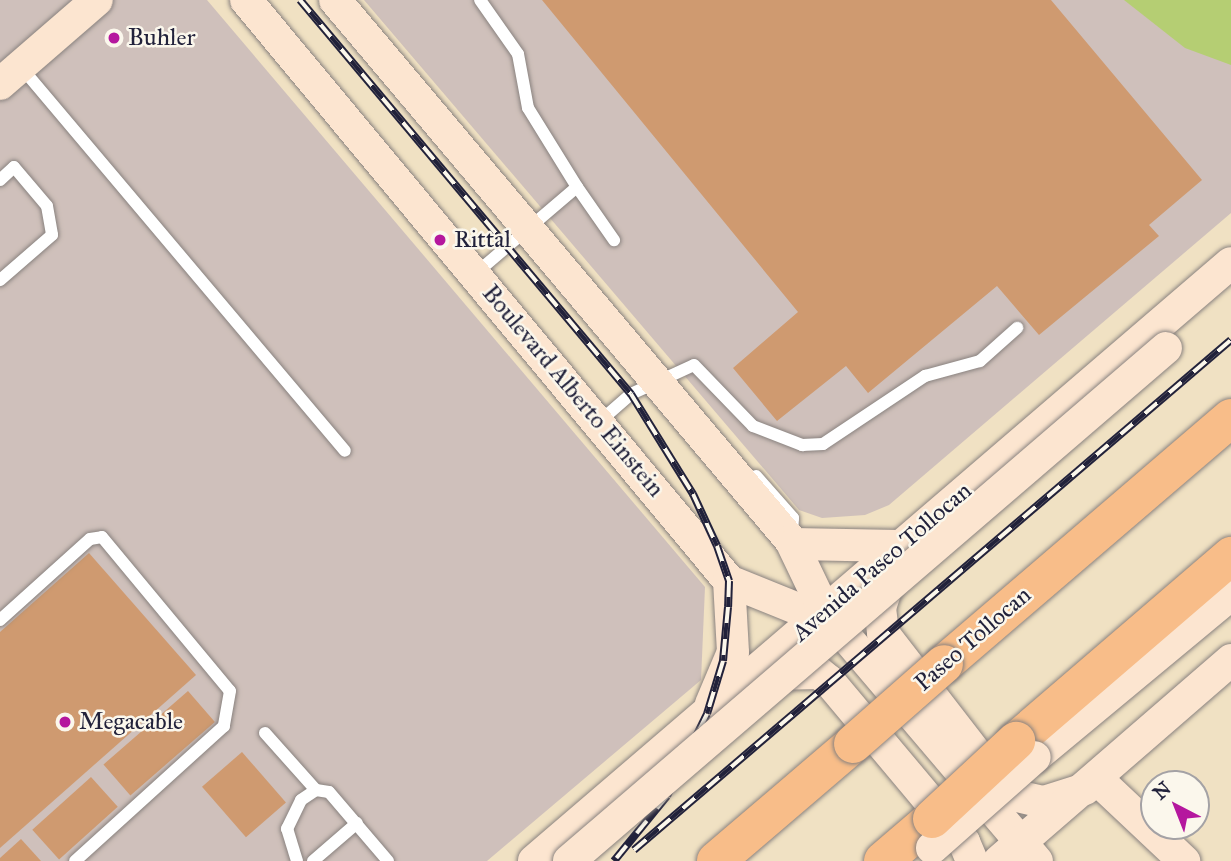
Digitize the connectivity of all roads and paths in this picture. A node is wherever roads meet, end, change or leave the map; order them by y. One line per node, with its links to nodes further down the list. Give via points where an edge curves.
1 (97, 0): 6 (main road)
2 (246, 0): 12 (main road, Boulevard Alberto Einstein)
3 (335, 0): 9 (main road)
4 (353, 0): 9 (lane)
5 (480, 0): 8 (lane, via 518,54 528,108)
6 (10, 75): 19 (lane)
7 (0, 180): 13 (lane, via 14,167 47,206 52,235)
8 (576, 187): 9 (lane); 10 (lane)
9 (533, 224): 12 (lane); 16 (main road)
10 (614, 240)
11 (1231, 263): 21 (main road, Avenida Paseo Tollocan)
12 (475, 274): 18 (main road, Boulevard Alberto Einstein)
13 (0, 280)
14 (1231, 292): 42 (main road, Avenida Paseo Tollocan, bridge)
15 (1017, 328): 16 (lane, via 980,360 925,376 823,444 802,446 753,426 694,365)
16 (659, 379): 18 (lane); 20 (main road)
17 (1231, 418): 43 (highway, Paseo Tollocan, bridge)
18 (599, 422): 23 (main road, Boulevard Alberto Einstein)
19 (345, 451)
20 (792, 542): 21 (main road); 25 (main road)
21 (900, 545): 25 (main road, Avenida Paseo Tollocan); 32 (main road, via 880,607 883,633 1006,788 1044,802)
22 (1231, 556): 31 (highway)
23 (729, 581): 25 (main road, Boulevard Alberto Einstein); 29 (main road, via 733,652)
24 (1231, 594): 31 (main road)
25 (821, 615): 28 (main road, Avenida Paseo Tollocan); 36 (main road)
26 (0, 620): 37 (lane, via 90,539 102,537 230,691 224,726)
27 (1231, 660): 32 (main road)
28 (748, 678): 29 (main road, Avenida Paseo Tollocan); 45 (main road, via 791,670 830,681 964,842)
29 (706, 714): 41 (main road, Avenida Paseo Tollocan)
30 (265, 733): 33 (lane)
31 (1025, 749): 35 (highway, bridge)
32 (1091, 784): 36 (main road); 46 (main road)
33 (316, 790): 34 (lane, via 329,792); 38 (lane, via 301,800 287,830)
34 (358, 823): 39 (lane); 40 (lane)
35 (927, 843): 44 (highway)
36 (1017, 855)
37 (75, 861)
38 (297, 861)
39 (313, 861)
40 (388, 861)
41 (534, 861)
42 (569, 861)
43 (716, 861)
44 (883, 861)
45 (972, 861)
46 (1184, 861)

